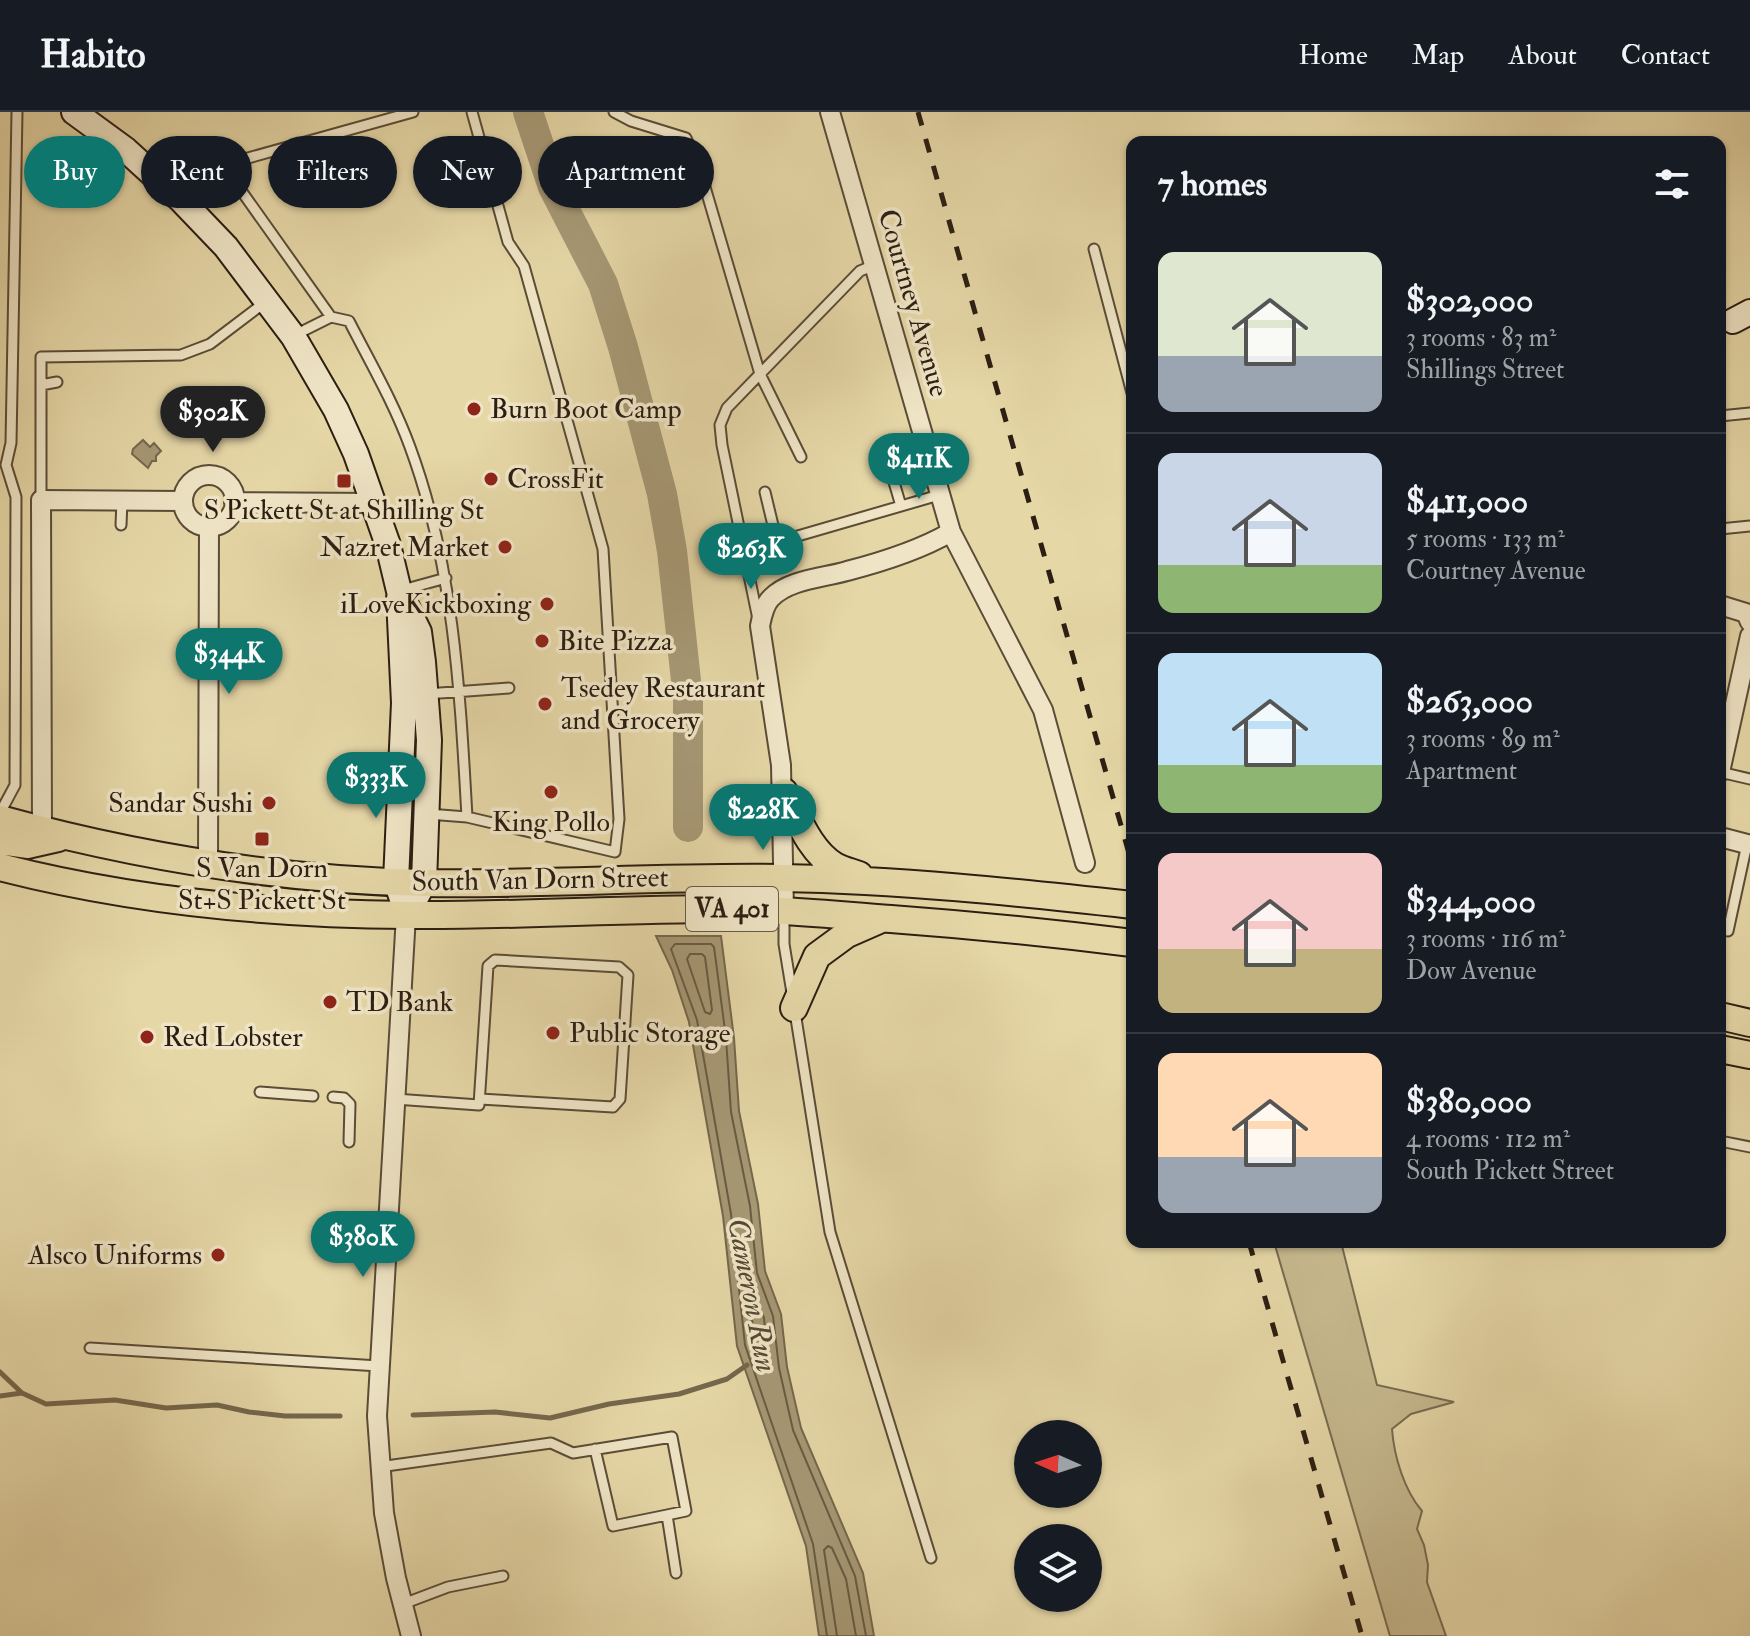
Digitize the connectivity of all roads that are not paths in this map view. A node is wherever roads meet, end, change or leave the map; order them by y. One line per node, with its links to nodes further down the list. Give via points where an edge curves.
1 (17, 112): 23 (lane, via 11,443)
2 (74, 112): 8 (main road)
3 (413, 112): 7 (lane)
4 (472, 112): 54 (lane, via 508,242 524,266 603,549 619,819 615,852)
5 (614, 112): 17 (lane, via 686,138)
6 (830, 112): 12 (street, Courtney Avenue)
7 (252, 157)
8 (141, 163)
9 (252, 206): 14 (lane)
10 (188, 208): 13 (main road)
11 (1094, 249): 16 (lane)
12 (872, 266): 17 (lane, via 860,271); 26 (street, Courtney Avenue)
13 (267, 301): 15 (main road); 19 (lane, via 210,344 181,355 41,357)
14 (331, 317): 15 (lane); 38 (lane, via 349,321 402,427)
15 (293, 336): 31 (main road, via 336,410)
16 (1126, 370)
17 (760, 374): 22 (lane); 42 (lane, via 727,408 720,425)
18 (57, 382): 19 (lane)
19 (41, 385): 27 (lane)
20 (1750, 413): 21 (lane)
21 (1726, 415)
22 (801, 457)
23 (3, 465): 52 (lane, via 16,497 15,785)
24 (891, 472): 32 (lane)
25 (765, 492): 32 (lane, via 777,542)
26 (939, 495): 32 (lane); 37 (street, Courtney Avenue)
27 (41, 500): 28 (street); 56 (street)
28 (122, 501): 29 (street); 33 (lane)
29 (183, 501): 30 (street, via 190,482 209,475 227,483); 34 (street, via 192,520)
30 (234, 502): 31 (street); 34 (street, via 227,519)
31 (375, 503): 39 (main road)
32 (901, 506)
33 (121, 525)
34 (209, 526): 61 (street)
35 (1750, 526): 36 (lane)
36 (1726, 528)
37 (951, 532): 42 (street, via 893,557 793,584 772,597); 60 (street, Courtney Avenue, via 1043,710)
38 (446, 578): 39 (lane); 46 (lane)
39 (399, 591): 47 (main road, via 419,632); 64 (main road, via 404,703)
40 (1726, 607): 41 (street, via 1746,613)
41 (1750, 622)
42 (760, 626): 51 (street)
43 (1750, 636): 44 (street)
44 (1746, 673): 48 (street)
45 (509, 688): 46 (lane)
46 (460, 691): 47 (lane); 54 (lane)
47 (426, 694): 53 (main road)
48 (1726, 749)
49 (1726, 773): 50 (lane)
50 (1750, 779)
51 (784, 792): 63 (street); 65 (main road, via 824,858)
52 (0, 813)
53 (428, 814): 54 (lane); 66 (main road)
54 (467, 817)
55 (0, 819): 56 (main road, South Van Dorn Street / VA 401)
56 (54, 833): 58 (main road, via 27,845); 61 (main road, South Van Dorn Street / VA 401)
57 (1726, 839): 59 (street)
58 (0, 841)
59 (1747, 844): 71 (lane)
60 (1085, 863)
61 (208, 865): 64 (main road, South Van Dorn Street / VA 401)
62 (0, 867): 69 (main road, South Van Dorn Street / VA 401, via 64,883 197,903)
63 (785, 878): 65 (main road, South Van Dorn Street / VA 401); 66 (main road, South Van Dorn Street / VA 401); 68 (street)
64 (396, 881): 66 (main road, South Van Dorn Street / VA 401); 69 (main road)
65 (877, 882): 67 (main road, South Van Dorn Street / VA 401)
66 (424, 883): 69 (main road)
67 (1126, 904)
68 (784, 911): 69 (main road, South Van Dorn Street / VA 401); 70 (main road, South Van Dorn Street / VA 401); 73 (lane)
69 (406, 915): 81 (street)
70 (882, 918): 72 (main road, South Van Dorn Street / VA 401); 73 (main road, via 817,956)
71 (1728, 931)
72 (1126, 942)
73 (794, 1008): 91 (lane, via 830,1232)
74 (1726, 1017): 75 (main road)
75 (1750, 1023)
76 (1726, 1050): 77 (main road)
77 (1750, 1055)
78 (260, 1092): 79 (lane)
79 (313, 1096)
80 (333, 1097): 83 (lane, via 350,1104)
81 (395, 1099): 82 (lane, via 479,1105); 87 (street)
82 (480, 1099): 82 (lane, via 488,966 495,960 619,967 628,975 620,1099 613,1107)
83 (349, 1142)
84 (1726, 1142): 85 (lane)
85 (1750, 1147)
86 (90, 1348): 87 (lane)
87 (379, 1366): 89 (street)
88 (595, 1449): 89 (lane, via 573,1453 551,1443); 90 (lane, via 613,1526); 90 (lane, via 672,1437 686,1511)
89 (379, 1467): 94 (street)
90 (667, 1515): 92 (lane)
91 (931, 1558)
92 (676, 1573)
93 (503, 1576): 94 (lane, via 448,1587)
94 (403, 1604): 95 (street)
95 (411, 1636)

